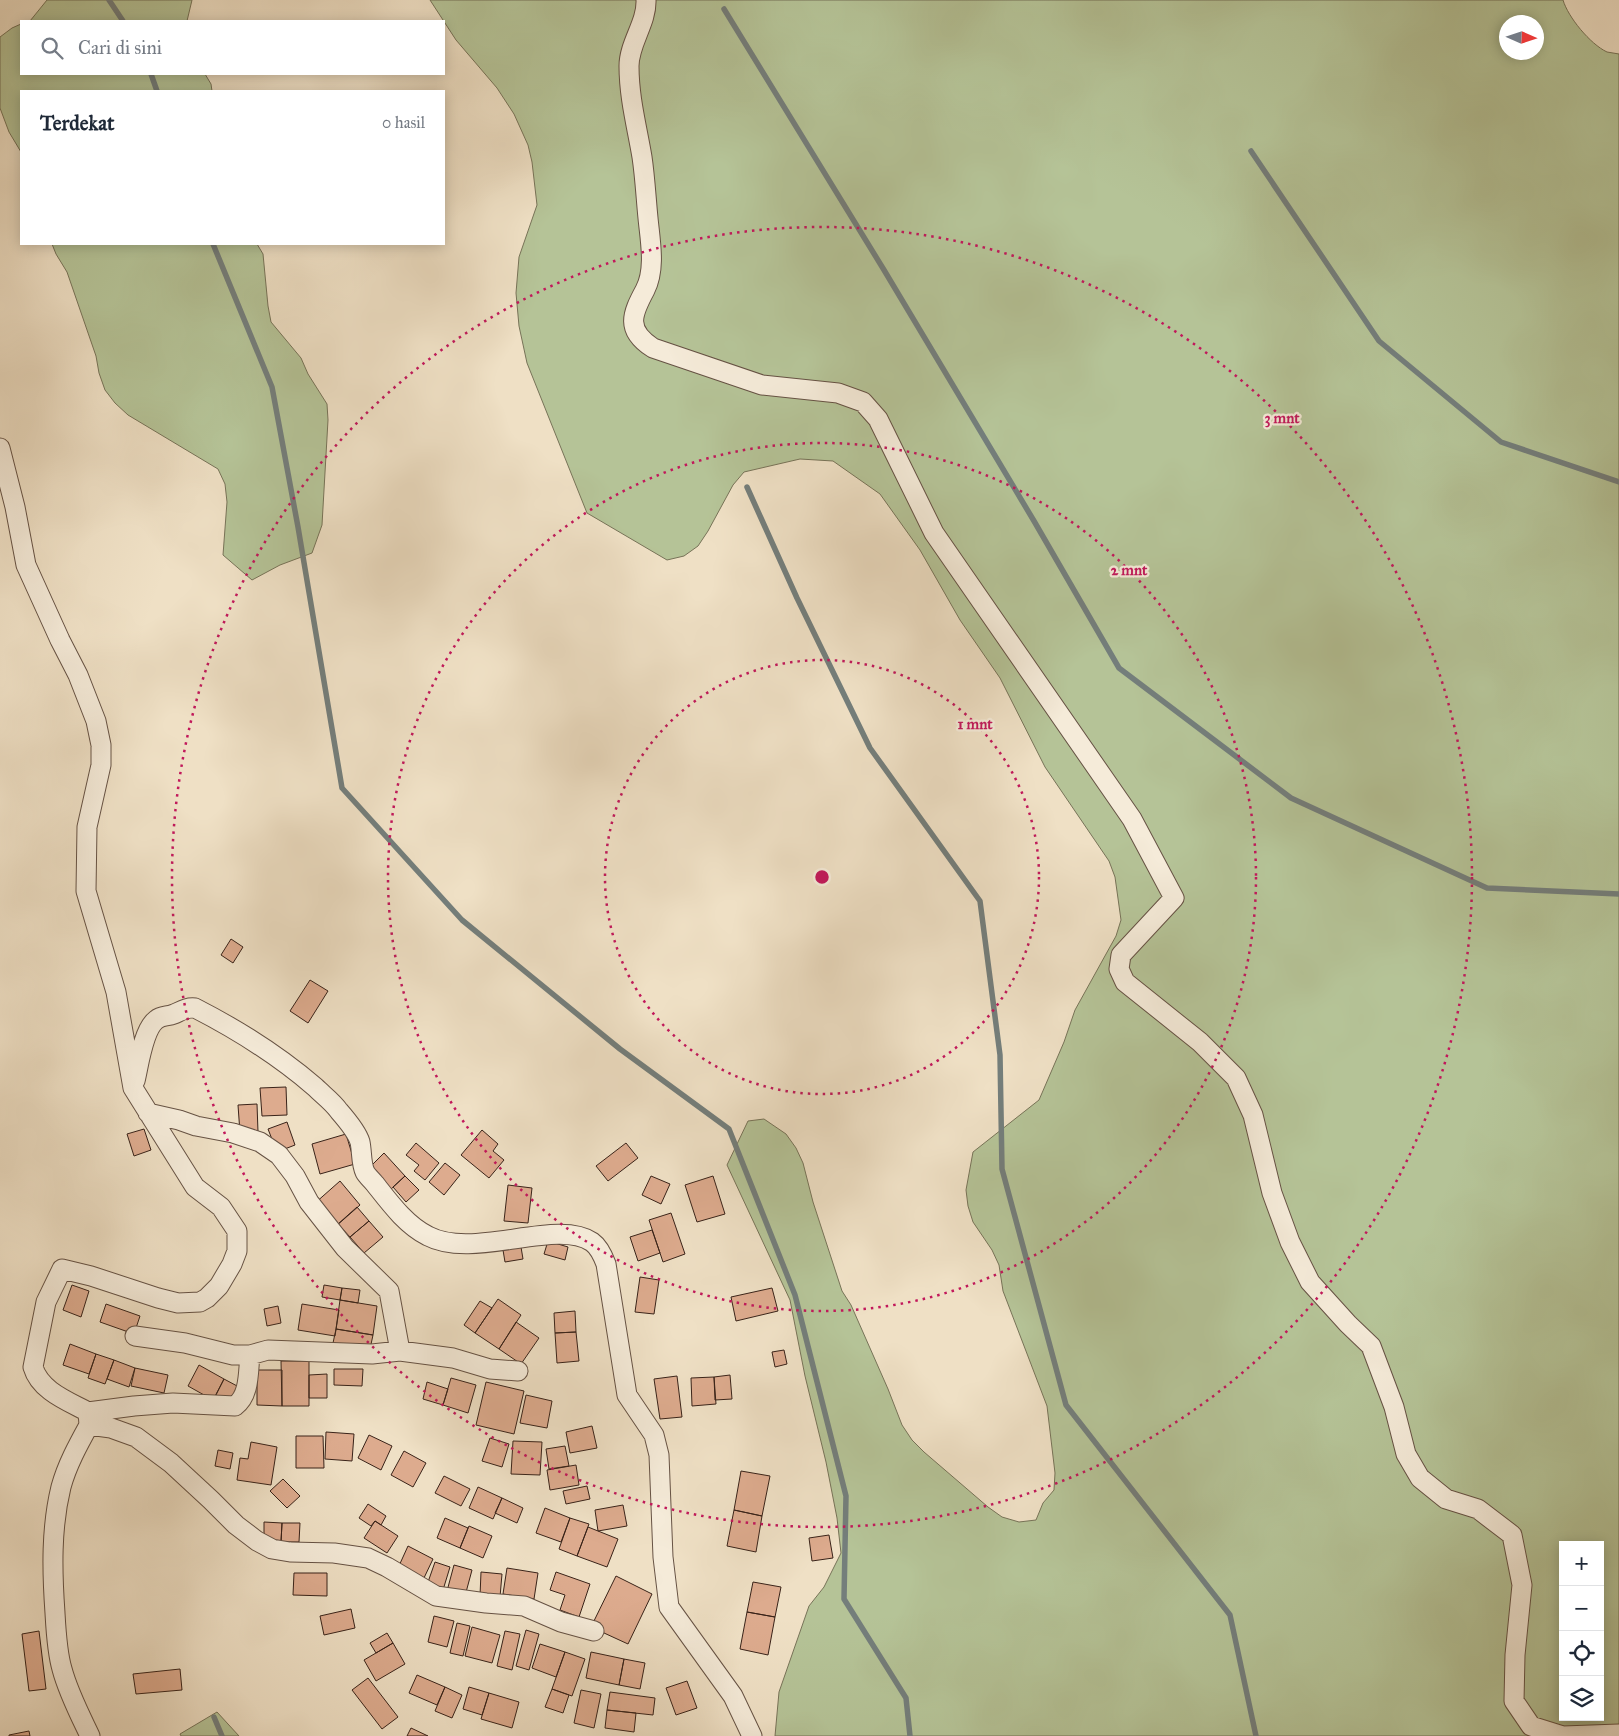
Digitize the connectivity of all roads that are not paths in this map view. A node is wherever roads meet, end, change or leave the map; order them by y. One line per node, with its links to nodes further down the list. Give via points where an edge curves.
1 (646, 0): 11 (street, via 629,65 652,253 650,276 633,318 640,338 653,348 762,385 838,393 863,402 878,419 934,533 1132,818 1174,898 1122,955 1119,969 1125,982 1200,1042 1236,1078 1253,1115 1272,1193 1290,1242 1310,1282 1371,1346 1394,1407 1406,1454 1420,1478 1446,1499 1478,1509 1512,1535 1522,1585 1514,1701 1531,1726 1563,1736)
2 (0, 448): 3 (street, via 26,565 78,676 96,721 101,745 101,765 87,827 86,891 116,992)
3 (133, 1088): 4 (street); 13 (street, via 148,1029 163,1015 172,1016 190,1007 195,1008 276,1056 338,1108 359,1140 365,1172 403,1216 428,1236 442,1242 483,1244 570,1235 592,1243 606,1264 627,1395 654,1435 659,1455 663,1556 669,1607 733,1696)
4 (148, 1113): 6 (street, via 233,1133 260,1142 279,1156 345,1248 389,1291); 9 (street, via 196,1187 221,1207 237,1231 237,1251 219,1286 200,1302 178,1303 62,1269 46,1302 33,1367 44,1386)
5 (135, 1336): 7 (street, via 185,1343 233,1355)
6 (400, 1351): 7 (street, via 372,1354 268,1350); 8 (street, via 453,1358 490,1369)
7 (250, 1355): 9 (street, via 245,1393 235,1406 134,1406)
8 (518, 1371)
9 (88, 1419): 10 (street, via 136,1437 171,1463 236,1525 272,1549 368,1558 436,1596 524,1606 561,1622); 12 (street, via 61,1488 54,1529 53,1564 56,1630 62,1669)
10 (594, 1631)
11 (1619, 1734)
12 (90, 1736)
13 (752, 1736)

